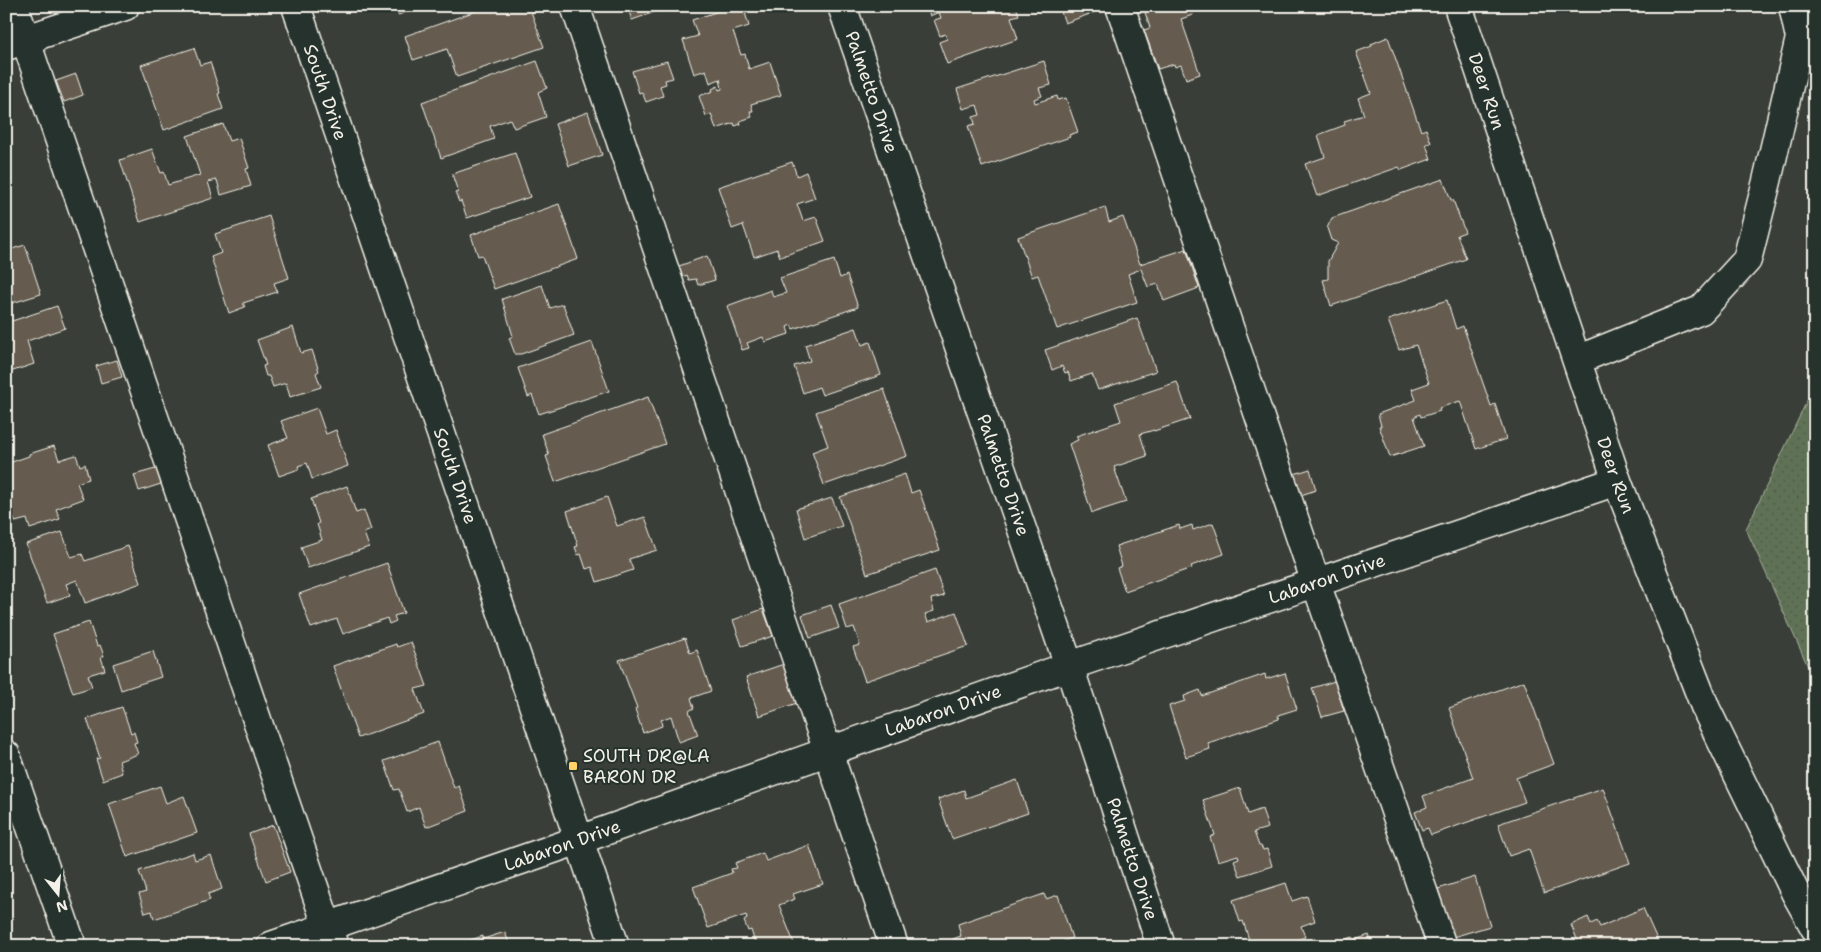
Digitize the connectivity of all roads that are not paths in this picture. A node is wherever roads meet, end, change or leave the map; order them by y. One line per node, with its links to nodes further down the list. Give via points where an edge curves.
1 (14, 6): 9 (street)
2 (125, 6): 9 (street)
3 (296, 6): 16 (street, South Drive)
4 (575, 6): 14 (street)
5 (842, 6): 13 (street, Palmetto Drive)
6 (1120, 6): 12 (street)
7 (1458, 6): 10 (street, Deer Run)
8 (1793, 6): 10 (street, via 1800,38 1747,260 1701,310)
9 (16, 43): 18 (street)
10 (1577, 360): 11 (street, Deer Run)
11 (1617, 481): 12 (street, Labaron Drive); 17 (street, Deer Run, via 1706,709)
12 (1316, 583): 13 (street, Labaron Drive); 24 (street)
13 (1069, 666): 14 (street, Labaron Drive); 23 (street, Palmetto Drive)
14 (828, 752): 16 (street, Labaron Drive); 22 (street)
15 (6, 755): 19 (street)
16 (579, 840): 18 (street, Labaron Drive); 21 (street, South Drive)
17 (1815, 928)
18 (330, 936): 20 (street, Labaron Drive)
19 (72, 946)
20 (271, 946)
21 (615, 946)
22 (894, 946)
23 (1161, 946)
24 (1442, 946)

